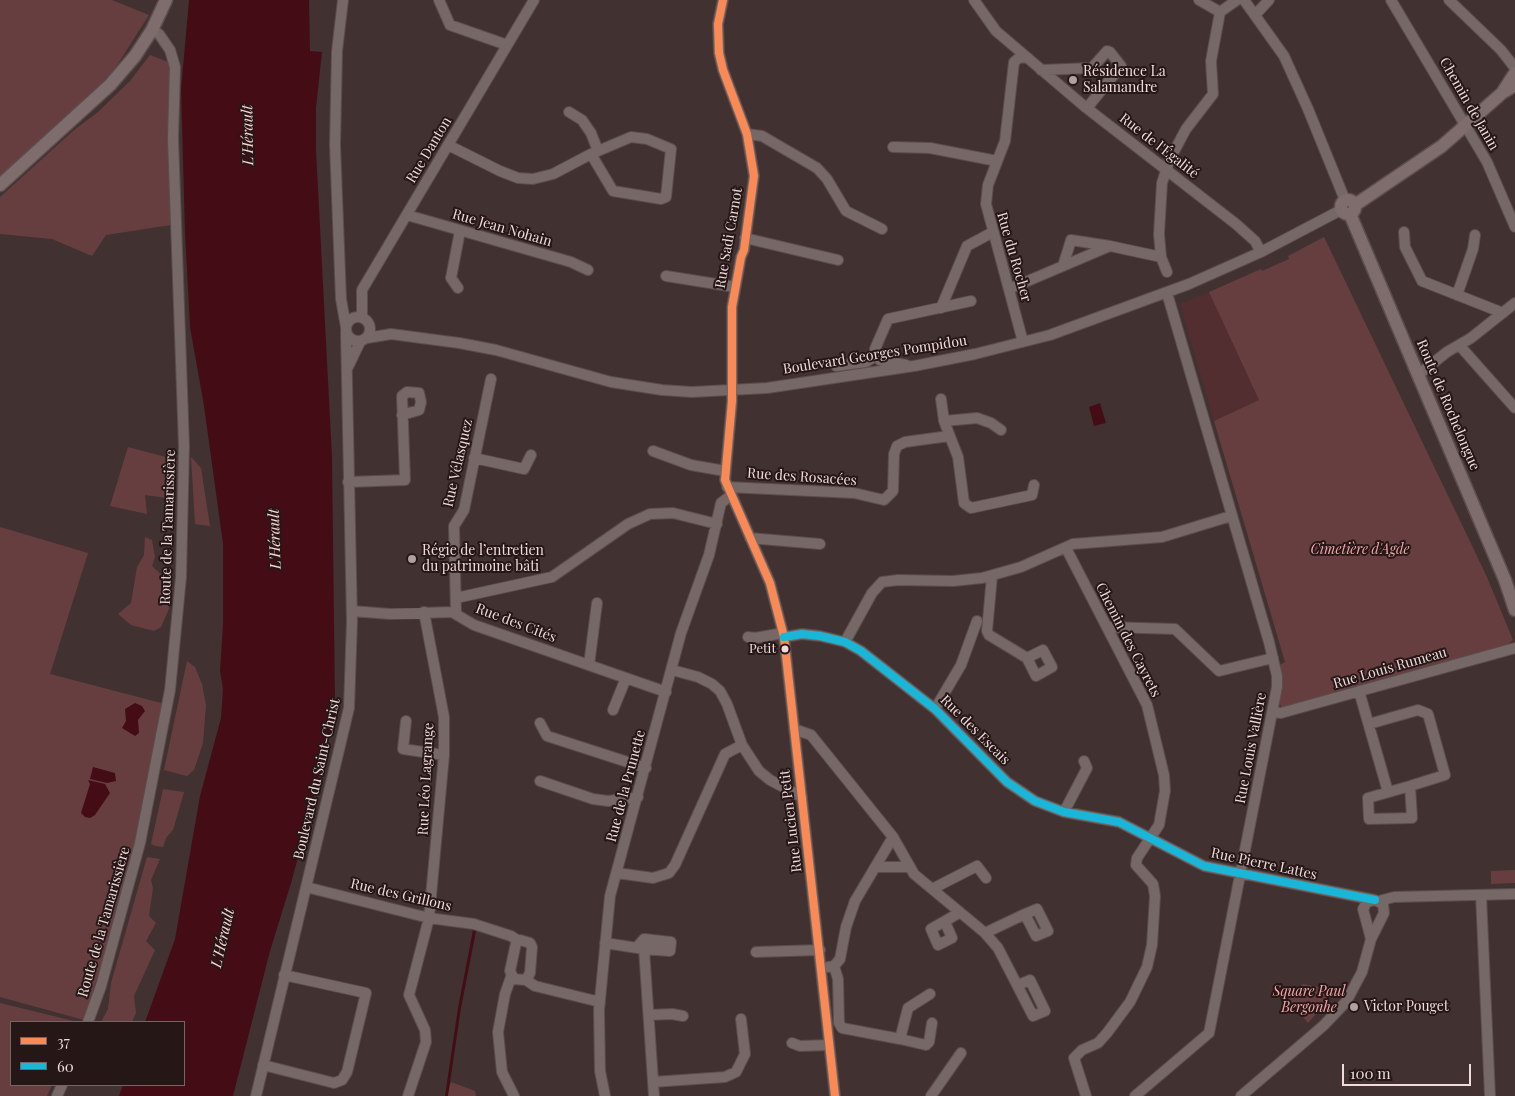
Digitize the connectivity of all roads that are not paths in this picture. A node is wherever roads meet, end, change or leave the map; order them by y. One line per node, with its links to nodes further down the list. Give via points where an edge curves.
1 (166, 0): 15 (main road)
2 (344, 0): 64 (street, Boulevard du Saint-Christ, via 336,51 335,145 341,299)
3 (440, 0): 17 (street, via 450,24)
4 (534, 0): 17 (street, Rue Danton)
5 (723, 0): 30 (street, Rue Sadi Carnot, via 718,24 720,61)
6 (974, 0): 16 (street, Rue de l'Égalité, via 990,26)
7 (1199, 0): 13 (street)
8 (1237, 0): 13 (street)
9 (1244, 0): 14 (street, Route de Rochelongue)
10 (1269, 0): 14 (street)
11 (1391, 0): 29 (street, Chemin de Janin)
12 (1449, 0): 18 (street)
13 (1220, 12): 35 (street, via 1211,61 1213,94 1186,129)
14 (1256, 14): 37 (street, Route de Rochelongue, via 1284,56)
15 (152, 30): 36 (main road, via 135,56 110,84); 168 (street, Route de la Tamarissière, via 159,34 170,50 176,67 174,140 184,446 182,577 170,690 140,842)
16 (1007, 40): 20 (street, Rue de l'Égalité); 21 (street, Rue du Rocher)
17 (507, 45): 31 (street, Rue Danton)
18 (1501, 50): 19 (street); 22 (street)
19 (1515, 56)
20 (1028, 58): 21 (street, via 1020,57); 23 (street, Rue de l'Égalité)
21 (1014, 62): 34 (street, Rue du Rocher, via 1005,141)
22 (1515, 68)
23 (1041, 70): 27 (street, Rue de l'Égalité); 27 (street, via 1092,68 1107,51 1110,52 1121,66)
24 (1515, 73): 26 (main road, Boulevard Georges Pompidou)
25 (1515, 85): 26 (main road, Boulevard Georges Pompidou)
26 (1502, 92): 29 (main road, Boulevard Georges Pompidou)
27 (1088, 108): 35 (street, Rue de l'Égalité)
28 (569, 112): 33 (street, via 582,120 591,133)
29 (1466, 126): 37 (main road, Boulevard Georges Pompidou, via 1415,166); 39 (street, Chemin de Janin, via 1487,162)
30 (747, 134): 40 (street, via 762,136 817,168 828,179 846,211); 45 (street, Rue Sadi Carnot, via 754,176)
31 (448, 145): 33 (street, via 518,178 534,179 552,174); 38 (street, Rue Danton)
32 (893, 147): 34 (street, via 930,148)
33 (594, 152): 33 (street, via 631,138 647,139 671,149 666,197 661,199 613,191)
34 (997, 161): 42 (street, Rue du Rocher, via 988,185 987,211)
35 (1167, 169): 47 (street, Rue de l'Égalité, via 1236,224 1255,241); 48 (street, via 1159,209)
36 (0, 186)
37 (1348, 207): 47 (street, Boulevard Georges Pompidou); 73 (main road, Route de Rochelongue)
38 (406, 216): 41 (street, Rue Jean Nohain); 63 (street, Rue Danton, via 362,290)
39 (1515, 227)
40 (882, 229)
41 (460, 231): 51 (street, Rue Jean Nohain, via 571,262); 55 (street, via 451,278)
42 (993, 232): 56 (street, Rue du Rocher); 61 (street, via 967,246)
43 (1404, 232): 58 (street, via 1405,247 1422,281)
44 (1475, 235): 58 (street)
45 (745, 238): 49 (street); 54 (street, Rue Sadi Carnot)
46 (1110, 246): 48 (street); 50 (street); 50 (street, via 1071,240)
47 (1261, 252): 57 (street, Boulevard Georges Pompidou)
48 (1161, 257): 52 (street)
49 (838, 260)
50 (1063, 266): 56 (street)
51 (588, 270)
52 (1166, 272)
53 (666, 276): 54 (street)
54 (735, 287): 75 (street, Rue Sadi Carnot, via 731,318)
55 (458, 288)
56 (1009, 289): 67 (street, Rue du Rocher)
57 (1167, 293): 67 (street, Boulevard Georges Pompidou); 89 (street, Rue Louis Vallière)
58 (1457, 295): 62 (street)
59 (972, 301): 61 (street)
60 (1515, 303): 62 (street)
61 (942, 308): 69 (street, via 888,319)
62 (1503, 313): 68 (street)
63 (365, 320): 64 (street, via 354,318); 65 (street, Boulevard Georges Pompidou); 66 (street, via 370,331)
64 (346, 330): 66 (street, via 350,338); 72 (street, Boulevard du Saint-Christ)
65 (391, 334): 66 (street, Boulevard Georges Pompidou); 75 (street, Boulevard Georges Pompidou, via 496,350 611,382 692,392)
66 (363, 340): 72 (street, Boulevard du Saint-Christ)
67 (1023, 342): 71 (street, Boulevard Georges Pompidou)
68 (1460, 346): 73 (street, via 1446,352); 77 (street)
69 (875, 356): 70 (street, via 866,362); 71 (street, via 880,360)
70 (836, 366)
71 (914, 366): 75 (street, Boulevard Georges Pompidou)
72 (346, 373): 86 (street, Boulevard du Saint-Christ)
73 (1418, 374): 97 (main road, Route de Rochelongue)
74 (491, 379): 84 (street, Rue Vélasquez)
75 (732, 391): 85 (street, Rue Sadi Carnot)
76 (941, 398): 79 (street)
77 (1515, 408)
78 (402, 415): 86 (street, via 405,480)
79 (944, 421): 80 (street, via 977,418); 81 (street)
80 (1001, 430)
81 (949, 436): 87 (street, via 958,457 964,503 971,508 1032,495); 88 (street, Rue des Rosacées, via 897,446 893,491 884,500 854,493)
82 (653, 451): 85 (street, via 691,465)
83 (531, 455): 84 (street, via 524,469)
84 (474, 458): 95 (street, Rue Vélasquez, via 464,510 454,526)
85 (725, 471): 88 (street, Rue Sadi Carnot)
86 (348, 482): 98 (street, Boulevard du Saint-Christ)
87 (1034, 485)
88 (728, 491): 90 (street, Rue de la Prunette, via 721,503); 91 (street, Rue Lucien Petit)
89 (1232, 516): 93 (street, via 1162,537 1073,544); 108 (street, Rue Louis Vallière)
90 (717, 524): 95 (street, via 673,513 650,514 628,524 552,577); 110 (street, Rue de la Prunette)
91 (750, 538): 92 (street); 103 (street, Rue Lucien Petit, via 770,583)
92 (820, 544)
93 (1066, 548): 94 (street); 102 (street, Chemin des Cayrets)
94 (992, 576): 105 (street, via 962,581 882,582 872,593); 107 (street, via 987,631)
95 (456, 598): 100 (street, Rue Vélasquez)
96 (597, 603): 109 (street)
97 (1515, 610)
98 (352, 611): 99 (street, Rue des Cités, via 384,614); 138 (street, Boulevard du Saint-Christ, via 349,708)
99 (424, 612): 100 (street, Rue des Cités); 122 (street, Rue Léo Lagrange, via 444,716)
100 (456, 613): 109 (street, Rue des Cités, via 474,625)
101 (977, 621): 114 (street, via 962,665)
102 (1107, 627): 108 (street, via 1176,629 1219,671); 132 (street, Chemin des Cayrets, via 1147,705 1164,774 1165,790 1159,825)
103 (783, 635): 104 (street); 105 (street, Rue des Escais, via 802,634); 120 (street, Rue Lucien Petit)
104 (748, 636)
105 (845, 642): 114 (street, Rue des Escais, via 885,668)
106 (1515, 648): 112 (street, Rue Louis Rumeau)
107 (1027, 658)
108 (1273, 658): 116 (street, Rue Louis Vallière, via 1277,676)
109 (589, 665): 111 (street, Rue des Cités)
110 (672, 670): 113 (street, Rue de la Prunette); 121 (street, via 698,677 720,691)
111 (626, 678): 113 (street, Rue des Cités); 115 (street)
112 (1359, 691): 116 (street, Rue Louis Rumeau); 119 (street)
113 (666, 692): 124 (street, Rue de la Prunette)
114 (935, 709): 130 (street, Rue des Escais, via 1007,782 1035,801)
115 (613, 710)
116 (1273, 712): 136 (street, Rue Louis Vallière)
117 (406, 721): 122 (street, via 403,749)
118 (540, 724): 124 (street, via 547,736)
119 (1369, 724): 126 (street, via 1418,710 1428,714 1446,775); 127 (street)
120 (794, 729): 129 (street, Rue Lucien Petit); 131 (street, via 811,735)
121 (742, 745): 129 (street, via 765,776); 135 (street, via 725,754 669,873 653,878)
122 (444, 755): 149 (street, Rue Léo Lagrange)
123 (1084, 761): 130 (street, via 1087,768)
124 (646, 768): 128 (street, Rue de la Prunette)
125 (540, 781): 128 (street, via 594,799 608,801)
126 (1410, 786): 127 (street); 127 (street, via 1412,818 1368,820 1368,798)
127 (1388, 792)
128 (638, 797): 135 (street, Rue de la Prunette)
129 (802, 797): 155 (street, Rue Lucien Petit)
130 (1064, 812): 132 (street, Rue des Escais, via 1119,822)
131 (893, 837): 133 (street); 134 (street)
132 (1152, 838): 136 (street, Rue Pierre Lattes, via 1204,866); 184 (street, Chemin des Cayrets, via 1136,858 1136,865 1153,884 1155,896 1147,967 1130,1002 1107,1033 1098,1043 1077,1054 1074,1063)
133 (875, 867): 134 (street); 157 (street, via 856,901 846,927 840,960)
134 (908, 867): 139 (street)
135 (617, 873): 154 (street, Rue de la Prunette, via 610,896)
136 (1240, 873): 141 (street, Rue Pierre Lattes); 185 (street, Rue Louis Vallière, via 1209,1033)
137 (986, 878): 139 (street, via 977,866)
138 (306, 887): 149 (street, Rue des Grillons); 159 (street, Boulevard du Saint-Christ)
139 (932, 889): 145 (street)
140 (1515, 894): 142 (street, Rue Pierre Lattes)
141 (1347, 895): 144 (street, Rue Pierre Lattes); 147 (street, Rue Pierre Lattes, via 1356,900)
142 (1481, 895): 143 (street, Rue Pierre Lattes); 186 (street)
143 (1407, 898): 144 (street, Rue Pierre Lattes); 148 (street)
144 (1377, 900): 147 (street, via 1367,902); 148 (street, via 1383,904)
145 (959, 913): 150 (street); 151 (street)
146 (1025, 914): 151 (street)
147 (1364, 914): 148 (street, via 1374,921); 152 (street)
148 (1383, 915): 152 (street)
149 (429, 918): 153 (street, Rue des Grillons, via 474,924); 178 (street, Rue Léo Lagrange, via 409,995 425,1030 426,1042)
150 (945, 922)
151 (985, 933): 162 (street, via 1004,956)
152 (1371, 939): 176 (street, via 1362,972 1346,1002)
153 (517, 940): 160 (street); 161 (street, Rue des Grillons, via 528,942 532,947 530,973)
154 (605, 943): 164 (street, Rue de la Prunette); 165 (street, via 640,948)
155 (820, 950): 156 (street); 158 (street, Rue Lucien Petit)
156 (756, 952)
157 (834, 966): 158 (street); 170 (street, via 842,1028)
158 (822, 968): 172 (street, Rue Lucien Petit)
159 (284, 975): 174 (street, Boulevard du Saint-Christ); 174 (street, via 366,993 347,1072 342,1080 334,1083)
160 (511, 977): 161 (street, via 518,981); 179 (street, via 498,1032 502,1072)
161 (526, 980): 164 (street, via 535,986)
162 (1018, 985)
163 (930, 994): 170 (street, via 908,1008)
164 (600, 1002): 180 (street, Rue de la Prunette, via 600,1071)
165 (648, 1015): 166 (street); 175 (street)
166 (683, 1016)
167 (741, 1019): 175 (street, via 745,1054 736,1072 725,1077)
168 (88, 1021)
169 (932, 1023): 170 (street, via 926,1045)
170 (900, 1039)
171 (792, 1044): 172 (street)
172 (829, 1045): 182 (street, Rue Lucien Petit)
173 (961, 1053): 183 (street)
174 (263, 1065): 177 (street, Boulevard du Saint-Christ)
175 (653, 1082): 181 (street)
176 (1244, 1095)
177 (256, 1096)
178 (408, 1096)
179 (514, 1096)
180 (604, 1096)
181 (654, 1096)
182 (835, 1096)
183 (931, 1096)
184 (1086, 1096)
185 (1135, 1096)
186 (1490, 1096)

